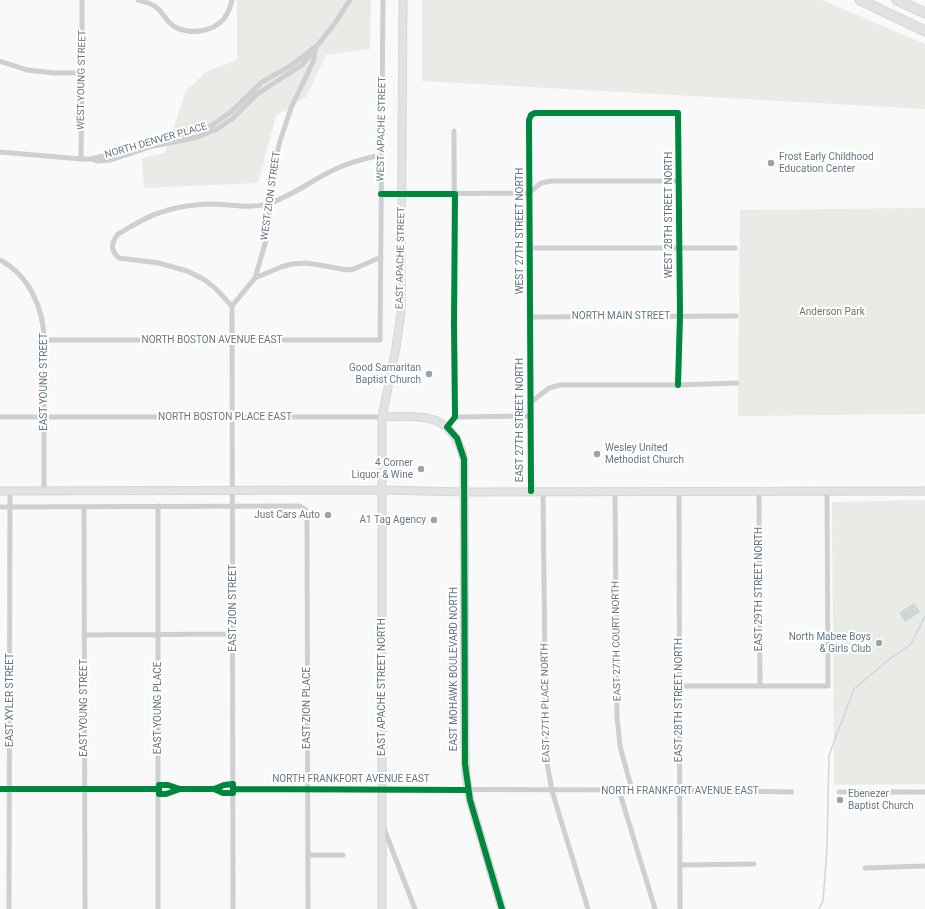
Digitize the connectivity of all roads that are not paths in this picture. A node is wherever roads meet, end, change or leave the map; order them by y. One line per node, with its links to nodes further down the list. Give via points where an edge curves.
1 (82, 0): 13 (street, WEST YOUNG STREET)
2 (138, 0): 3 (street, via 156,6 168,22 177,28 196,31 208,30 218,25 228,13)
3 (232, 0)
4 (350, 0): 11 (street, NORTH DENVER PLACE)
5 (383, 0): 17 (street, WEST APACHE STREET)
6 (403, 0): 21 (main road, EAST APACHE STREET)
7 (860, 0): 10 (highway)
8 (897, 0): 9 (highway)
9 (925, 13)
10 (925, 31)
11 (315, 48): 18 (street, NORTH DENVER PLACE, via 302,65 257,94 232,119 217,128 200,136 153,146 111,160); 24 (street, WEST ZION STREET, via 313,62 280,141 273,170)
12 (0, 61): 13 (street, via 27,70)
13 (82, 73): 18 (street, WEST YOUNG STREET)
14 (678, 113): 19 (street, WEST 28TH STREET NORTH); 23 (street, WEST 27TH STREET NORTH, via 531,115)
15 (454, 131): 22 (street)
16 (0, 152): 18 (street, NORTH DENVER PLACE)
17 (381, 155): 20 (street, WEST APACHE STREET); 24 (street, via 337,168 296,192)
18 (80, 159)
19 (679, 181): 23 (street, via 551,181 542,183); 26 (street, WEST 28TH STREET NORTH)
20 (381, 194): 21 (street); 28 (street, WEST APACHE STREET)
21 (402, 194): 22 (street); 46 (main road, EAST APACHE STREET, via 401,312)
22 (455, 194): 23 (street); 47 (street)
23 (529, 194): 25 (street, WEST 27TH STREET NORTH)
24 (270, 203): 30 (street, WEST ZION STREET, via 267,237); 31 (street, via 258,206 181,206 157,213 118,234 114,239 112,245 119,258 170,266 187,272 205,280)
25 (530, 248): 26 (street); 34 (street, WEST 27TH STREET NORTH)
26 (680, 248): 27 (street); 32 (street, WEST 28TH STREET NORTH)
27 (735, 248)
28 (381, 257): 30 (street, via 347,270 305,263 292,264); 37 (street, EAST APACHE STREET)
29 (0, 260): 35 (street, EAST YOUNG STREET, via 14,270 29,287 42,319)
30 (255, 278): 31 (street)
31 (232, 306): 36 (street, EAST ZION STREET)
32 (680, 316): 33 (street, NORTH MAIN STREET); 34 (street, NORTH MAIN STREET); 40 (street)
33 (736, 316)
34 (530, 317): 38 (street, WEST 27TH STREET NORTH)
35 (44, 340): 36 (street, NORTH BOSTON AVENUE EAST); 44 (street, EAST YOUNG STREET)
36 (232, 340): 37 (street, NORTH BOSTON AVENUE EAST); 45 (street, EAST ZION STREET)
37 (380, 340)
38 (530, 348): 41 (street, EAST 27TH STREET NORTH)
39 (737, 383): 40 (street)
40 (678, 385): 41 (street, via 560,385 549,388)
41 (530, 403): 42 (street, EAST 27TH STREET NORTH)
42 (530, 416): 47 (street); 59 (street, EAST 27TH STREET NORTH)
43 (0, 417): 44 (street, NORTH BOSTON PLACE EAST)
44 (44, 417): 45 (street, NORTH BOSTON PLACE EAST); 52 (street, EAST YOUNG STREET)
45 (232, 417): 46 (street, NORTH BOSTON PLACE EAST); 53 (street, EAST ZION STREET)
46 (382, 417): 48 (main road, NORTH BOSTON PLACE EAST, via 420,417); 49 (main road, EAST APACHE STREET)
47 (455, 417): 48 (street)
48 (447, 427): 58 (main road, EAST MOHAWK BOULEVARD NORTH, via 457,438 461,448 464,460)
49 (382, 490): 53 (main road); 58 (main road); 78 (main road, EAST APACHE STREET NORTH)
50 (0, 491): 51 (main road)
51 (10, 491): 52 (main road); 65 (street, EAST XYLER STREET)
52 (44, 491): 53 (main road)
53 (232, 491): 66 (street, EAST ZION STREET)
54 (543, 491): 55 (main road); 59 (main road); 82 (street, EAST 27TH PLACE NORTH, via 546,757)
55 (615, 491): 60 (main road); 81 (street, EAST 27TH COURT NORTH, via 617,716 620,746)
56 (827, 491): 57 (main road); 61 (main road); 71 (street, via 828,686)
57 (925, 491)
58 (464, 492): 59 (main road); 79 (main road, EAST MOHAWK BOULEVARD NORTH, via 465,748)
59 (531, 492)
60 (679, 492): 61 (main road); 70 (street, EAST 28TH STREET NORTH)
61 (758, 492): 71 (street, EAST 29TH STREET NORTH)
62 (84, 506): 63 (street); 65 (street); 67 (street, EAST YOUNG STREET)
63 (158, 506): 66 (street); 69 (street, EAST YOUNG PLACE)
64 (0, 507): 65 (street)
65 (10, 507): 73 (street, EAST XYLER STREET)
66 (232, 507): 68 (street, EAST ZION STREET); 77 (street, EAST ZION PLACE, via 300,506 307,514)
67 (84, 634): 69 (street); 74 (street, EAST YOUNG STREET)
68 (233, 634): 69 (street); 76 (street, EAST ZION STREET)
69 (158, 635): 75 (street, EAST YOUNG PLACE)
70 (679, 686): 71 (street); 83 (street, EAST 28TH STREET NORTH)
71 (760, 686)
72 (0, 789): 73 (street)
73 (10, 789): 74 (street); 94 (street, EAST XYLER STREET)
74 (84, 789): 75 (street); 95 (street, EAST YOUNG STREET)
75 (159, 789): 96 (street, EAST YOUNG PLACE)
76 (233, 789): 77 (street, NORTH FRANKFORT AVENUE EAST); 97 (street, EAST ZION STREET)
77 (307, 789): 78 (street, NORTH FRANKFORT AVENUE EAST); 89 (street, EAST ZION PLACE)
78 (382, 790): 79 (street, NORTH FRANKFORT AVENUE EAST); 87 (main road, EAST APACHE STREET NORTH)
79 (468, 790): 82 (street, NORTH FRANKFORT AVENUE EAST); 101 (main road, EAST MOHAWK BOULEVARD NORTH)
80 (619, 790): 81 (street, NORTH FRANKFORT AVENUE EAST); 82 (street, NORTH FRANKFORT AVENUE EAST); 103 (street)
81 (632, 790): 83 (street, NORTH FRANKFORT AVENUE EAST)
82 (552, 791): 102 (street, EAST 27TH PLACE NORTH)
83 (680, 791): 84 (street, NORTH FRANKFORT AVENUE EAST); 91 (street, EAST 28TH STREET NORTH)
84 (792, 792)
85 (839, 792): 86 (street)
86 (925, 792)
87 (382, 823): 99 (main road, EAST APACHE STREET NORTH); 100 (street)
88 (343, 854): 89 (street)
89 (308, 855): 98 (street, EAST ZION PLACE)
90 (754, 864): 91 (street)
91 (680, 865): 104 (street, EAST 28TH STREET NORTH)
92 (925, 866): 93 (street)
93 (865, 868)
94 (9, 909)
95 (84, 909)
96 (158, 909)
97 (233, 909)
98 (308, 909)
99 (382, 909)
100 (415, 909)
101 (502, 909)
102 (588, 909)
103 (655, 909)
104 (680, 909)

